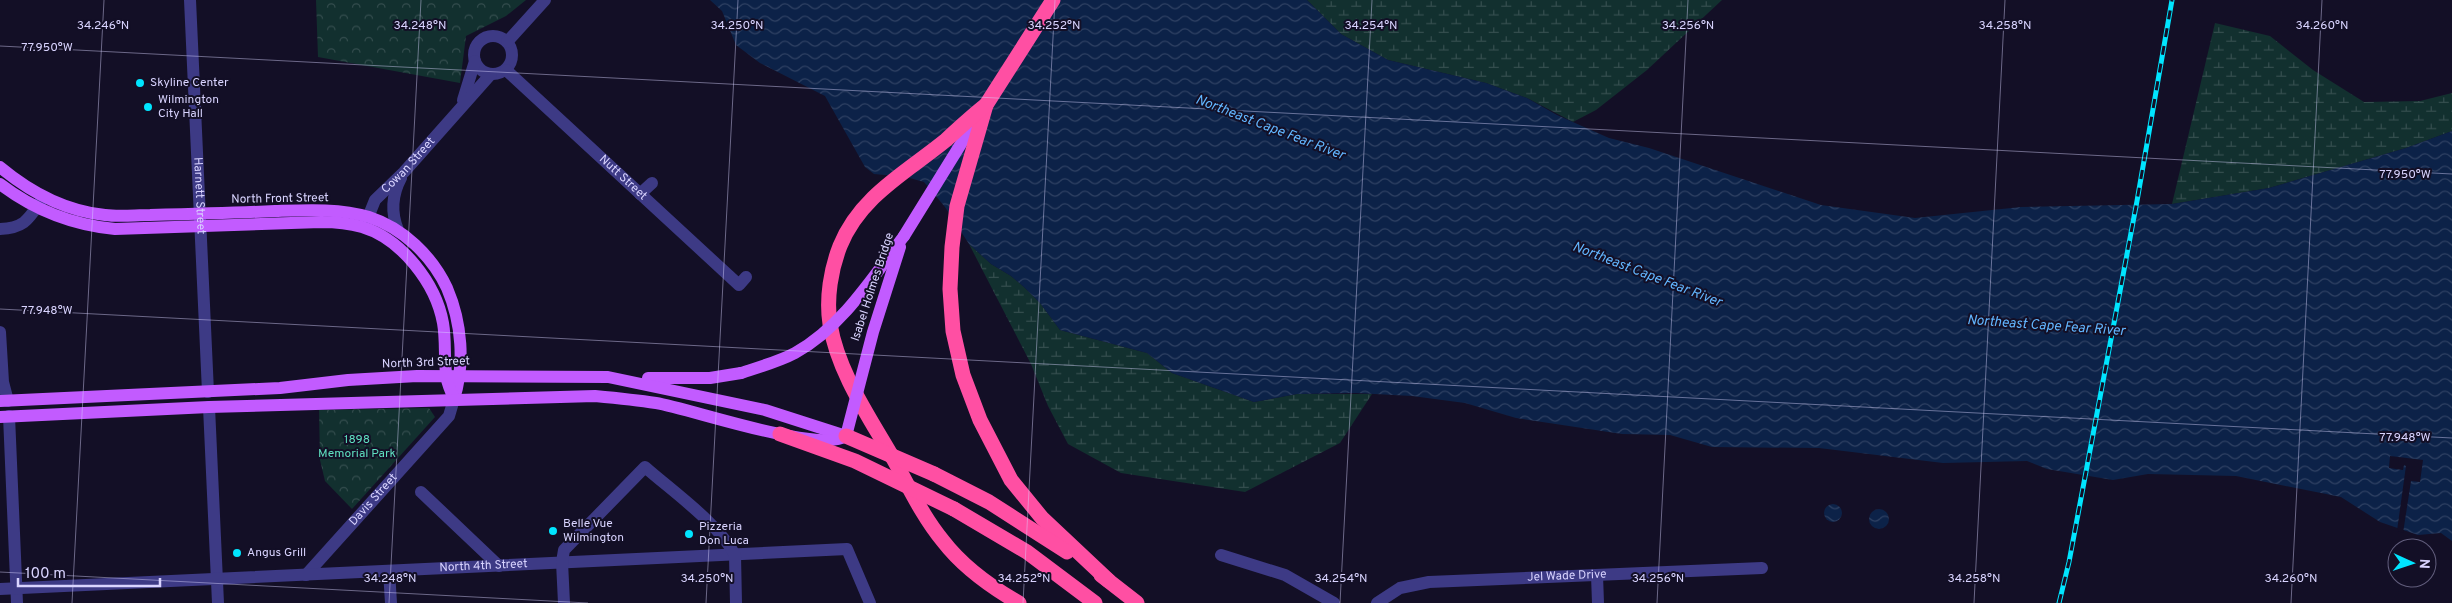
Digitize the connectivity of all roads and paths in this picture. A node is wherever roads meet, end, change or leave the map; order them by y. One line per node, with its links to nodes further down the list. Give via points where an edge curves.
1 (190, 0): 16 (street, Harnett Street)
2 (545, 0): 4 (street)
3 (1053, 0): 8 (highway, Isabel Holmes Bridge)
4 (508, 42): 5 (street, via 496,36 484,39 475,48); 6 (street, via 512,54)
5 (475, 61): 7 (street, via 484,72); 9 (street, Cowan Street)
6 (506, 70): 7 (street); 14 (street, Nutt Street)
7 (491, 74): 9 (street, Cowan Street)
8 (986, 105): 20 (main road, Isabel Holmes Bridge); 43 (highway, via 958,200 952,247 953,331 963,375 999,460 1026,501); 52 (highway, via 884,187 853,222 840,245 832,272 829,300 834,341 862,405 918,503 942,541 975,574)
9 (461, 107): 11 (street, Cowan Street)
10 (0, 167): 15 (main road, North Front Street)
11 (404, 172): 17 (street, Cowan Street, via 375,200); 19 (street, via 395,188 393,206)
12 (652, 183): 14 (street)
13 (0, 184): 15 (main road, North Front Street)
14 (640, 194): 21 (street, Nutt Street)
15 (40, 202): 16 (main road, North Front Street, via 104,215); 18 (street, via 26,223)
16 (200, 220): 17 (main road, North Front Street, via 323,210); 26 (street, Harnett Street)
17 (366, 222): 19 (main road, North Front Street); 23 (main road, North Front Street, via 420,270 430,287 443,323)
18 (0, 230)
19 (398, 230): 24 (main road, North Front Street, via 423,251 450,296 458,329)
20 (904, 236): 25 (main road, bridge, via 857,297 821,335 795,353 741,373 710,378); 32 (main road, Isabel Holmes Bridge, bridge, via 873,332)
21 (743, 281)
22 (0, 332): 28 (street)
23 (446, 376): 24 (main road, North 3rd Street); 26 (main road, North 3rd Street, via 348,380); 27 (main road, North Front Street)
24 (461, 376): 25 (main road, North 3rd Street); 27 (main road, North Front Street)
25 (608, 377): 32 (main road, North 3rd Street, via 765,410)
26 (208, 392): 28 (main road, North 3rd Street)
27 (454, 399): 29 (main road); 31 (main road, via 595,396 657,403); 40 (street, Davis Street, via 449,416)
28 (4, 401)
29 (209, 407): 30 (main road); 42 (street)
30 (4, 416): 44 (street)
31 (780, 434): 32 (main road, bridge, via 834,441); 53 (highway, bridge, via 855,461 954,509 1027,552)
32 (846, 436): 43 (highway, bridge, via 989,502)
33 (421, 492): 37 (street)
34 (735, 555): 36 (street, North 4th Street); 36 (street, via 718,532 645,467 564,550); 50 (street); 51 (street, North 4th Street, via 847,549)
35 (1222, 555): 55 (street, via 1285,576)
36 (562, 562): 37 (street, North 4th Street); 49 (street)
37 (499, 566): 39 (street, North 4th Street)
38 (1762, 568): 41 (street, Jel Wade Drive)
39 (389, 571): 40 (street, North 4th Street); 48 (street)
40 (306, 574): 42 (street, North 4th Street)
41 (1597, 575): 56 (street, Jel Wade Drive, via 1414,584 1390,592); 57 (street)
42 (217, 579): 44 (street, North 4th Street); 47 (street)
43 (1109, 581): 54 (highway)
44 (16, 588): 45 (street, North 4th Street); 46 (street)
45 (0, 589)
46 (17, 603)
47 (218, 603)
48 (391, 603)
49 (564, 603)
50 (736, 603)
51 (870, 603)
52 (1019, 603)
53 (1095, 603)
54 (1137, 603)
55 (1334, 603)
56 (1377, 603)
57 (1598, 603)

